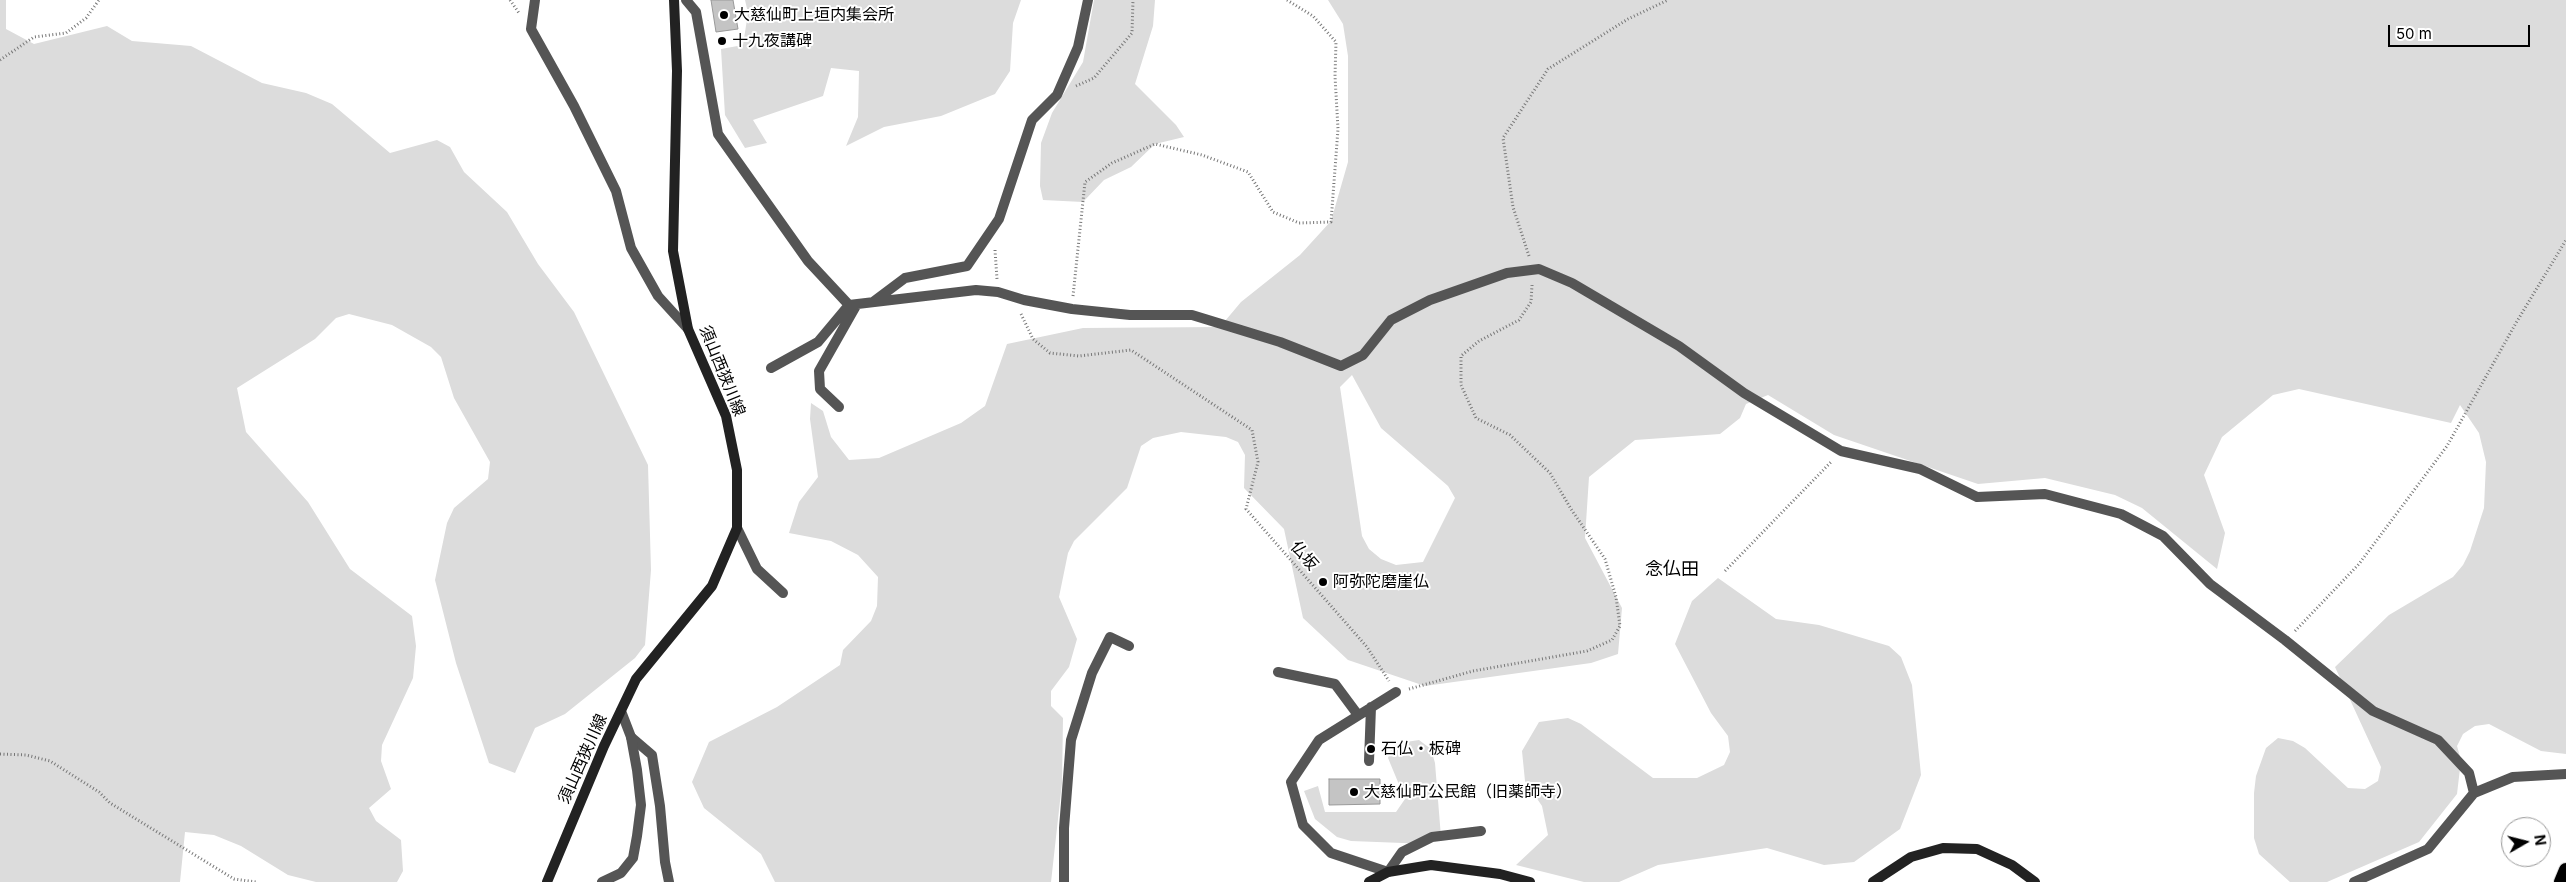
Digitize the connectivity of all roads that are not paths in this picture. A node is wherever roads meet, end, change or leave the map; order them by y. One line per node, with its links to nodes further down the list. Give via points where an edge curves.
1 (535, 0): 7 (street, via 531,30 574,106 616,191 631,248 658,296)
2 (674, 0): 7 (main road, 須山西狭川線, via 677,72 673,250)
3 (686, 0): 6 (street, via 696,12 718,134 808,261)
4 (1088, 0): 5 (street, via 1078,47 1058,95 1032,120 999,219 967,266 905,278)
5 (872, 302): 6 (street); 21 (street, via 976,290 1072,309 1130,315 1192,315 1280,342 1341,366 1363,355 1391,320 1430,300 1507,273 1539,269 1572,282 1679,346 1744,393 1841,451 1920,469 1977,497 2045,494 2121,514 2163,536 2210,584 2373,711 2438,740 2469,773)
6 (853, 304): 8 (street, via 818,342); 9 (street, via 819,371 820,389)
7 (688, 329): 10 (main road, 須山西狭川線, via 726,416 737,470)
8 (771, 368)
9 (839, 406)
10 (737, 528): 11 (street, via 757,569); 16 (main road, 須山西狭川線, via 712,586 636,679)
11 (783, 592)
12 (1129, 646): 28 (street, via 1110,637 1092,673 1071,740 1064,828)
13 (1278, 672): 17 (street, via 1334,684)
14 (1396, 692): 15 (street)
15 (1371, 707): 17 (street); 19 (street)
16 (621, 711): 18 (street); 25 (main road, 須山西狭川線)
17 (1358, 715): 24 (street, via 1319,740 1291,782 1303,825 1331,854)
18 (631, 737): 26 (street, via 641,805 636,844 633,858 622,873); 27 (street, via 652,755)
19 (1369, 761)
20 (2566, 774): 21 (street, via 2513,777)
21 (2474, 794): 33 (street, via 2428,849)
22 (1481, 831): 24 (street, via 1432,837 1402,852)
23 (2566, 870): 34 (highway)
24 (1388, 872): 29 (main road); 30 (main road, via 1430,865 1500,874)
25 (547, 882)
26 (602, 882)
27 (670, 882)
28 (1064, 882)
29 (1368, 882)
30 (1530, 882)
31 (1873, 882): 32 (main road, via 1911,857 1943,848 1977,849 2012,865)
32 (2035, 882)
33 (2354, 882)
34 (2561, 882)

